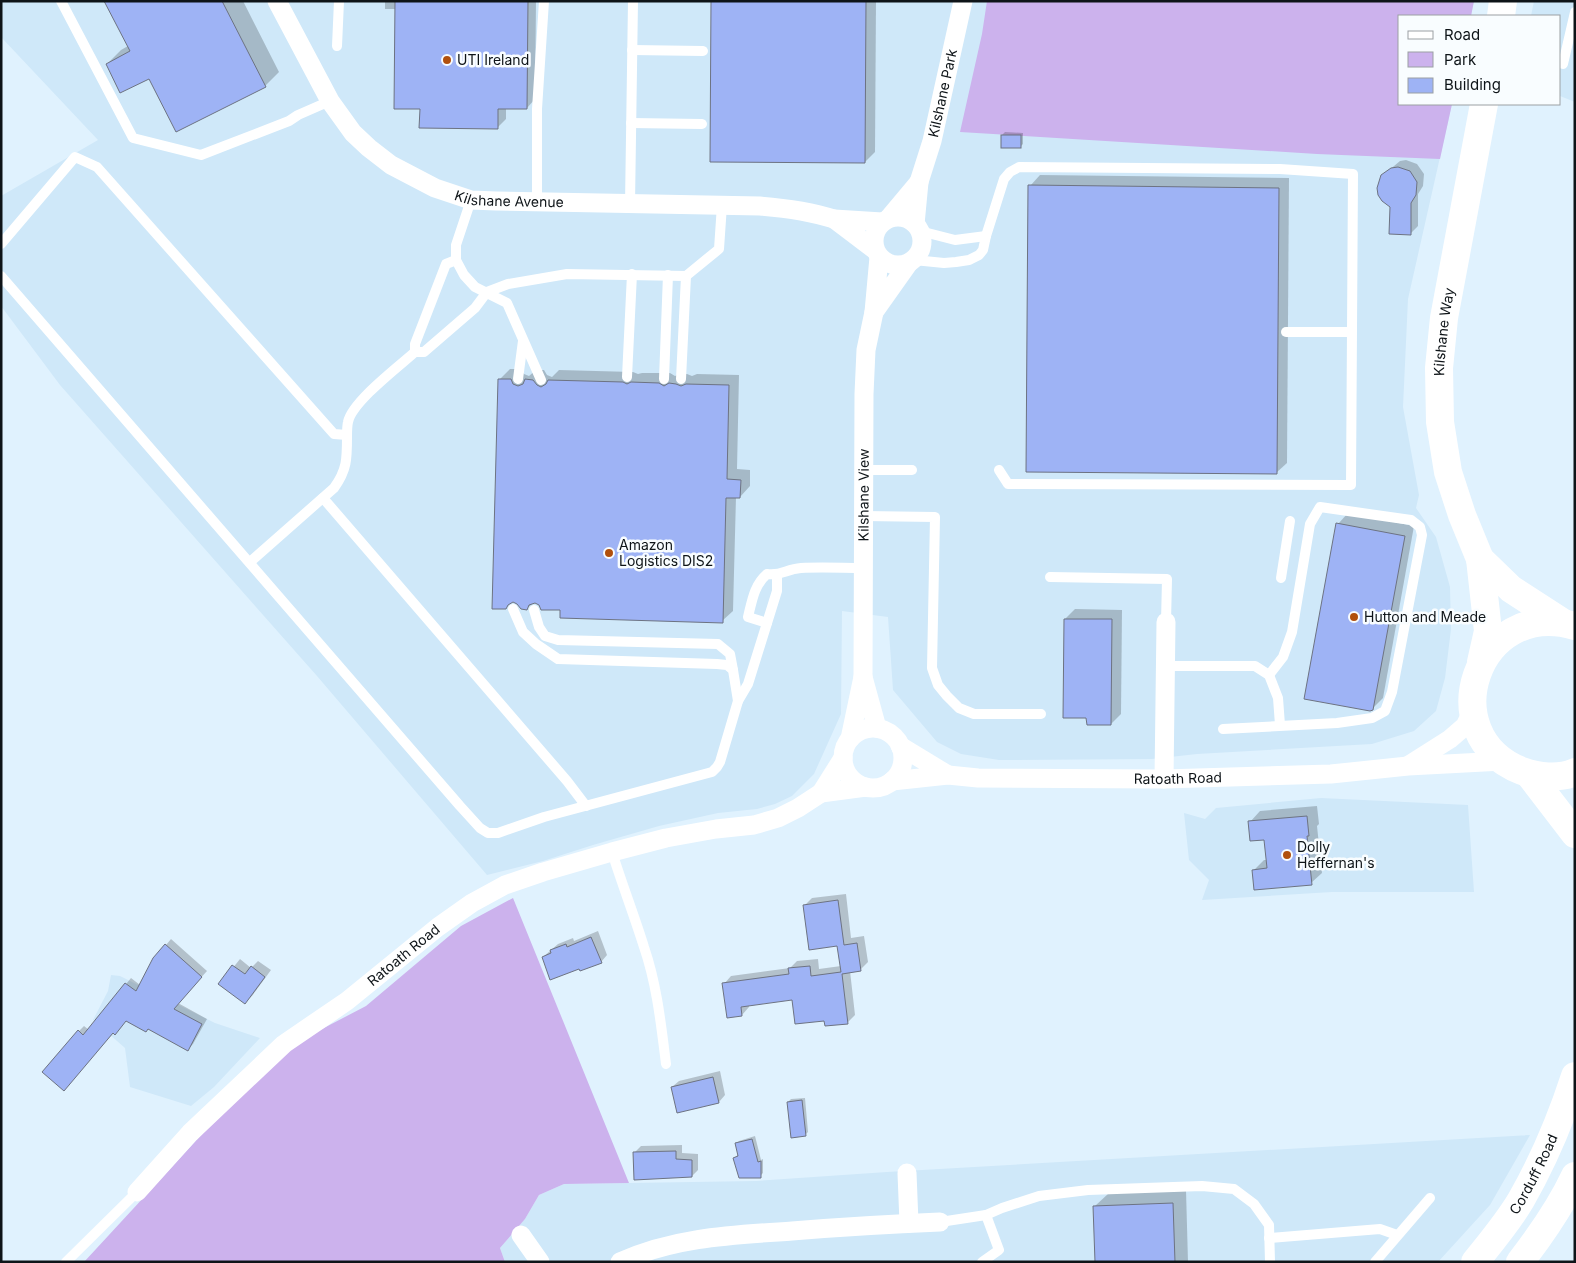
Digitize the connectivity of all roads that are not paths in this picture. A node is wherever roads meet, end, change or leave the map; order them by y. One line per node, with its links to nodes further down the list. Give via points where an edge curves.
1 (61, 1): 14 (lane, via 133,138 201,155 289,121)
2 (277, 1): 14 (street, Kilshane Avenue)
3 (338, 1): 10 (lane)
4 (544, 1): 20 (lane, via 537,109)
5 (633, 1): 11 (lane)
6 (962, 1): 18 (street, Kilshane Park, via 932,141)
7 (1504, 1): 9 (street)
8 (1575, 12): 13 (lane)
9 (1501, 15)
10 (337, 46)
11 (632, 50): 12 (lane); 16 (lane)
12 (703, 51)
13 (1563, 64)
14 (330, 101): 19 (street, Kilshane Avenue, via 353,133 391,165 435,188)
15 (1484, 105): 53 (street, Kilshane Way, via 1444,318 1439,368 1440,422 1448,472)
16 (631, 123): 17 (lane); 21 (lane)
17 (702, 124)
18 (919, 182): 24 (street, Kilshane Park); 25 (street, Kilshane Park)
19 (470, 200): 20 (street, Kilshane Avenue); 29 (lane, via 456,245)
20 (537, 202): 21 (street, Kilshane Avenue)
21 (630, 204): 22 (street, Kilshane Avenue)
22 (722, 205): 23 (street, Kilshane Avenue, via 786,208); 34 (lane, via 720,249)
23 (834, 219): 24 (street, Kilshane Avenue); 28 (street, Kilshane Avenue)
24 (885, 221): 25 (street, via 901,217); 28 (street, via 874,235)
25 (917, 227): 26 (lane, via 956,240); 30 (street, via 922,246)
26 (986, 236): 30 (lane, via 983,250 969,260); 38 (lane, via 1004,179 1019,167 1280,169 1353,174)
27 (1, 244): 46 (lane, via 75,157 98,166 334,434)
28 (877, 254): 30 (street, via 892,265); 36 (street, Kilshane View)
29 (456, 260): 35 (lane, via 464,275); 40 (lane, via 446,264 415,344)
30 (911, 262): 36 (street, Kilshane View)
31 (632, 274): 33 (lane); 35 (lane, via 568,274 508,284); 41 (lane)
32 (1, 276): 54 (lane)
33 (668, 276): 34 (lane); 43 (lane)
34 (686, 276): 44 (lane)
35 (487, 292): 39 (lane, via 507,302); 40 (lane, via 475,308 424,352)
36 (874, 312): 47 (street, Kilshane View, via 866,350)
37 (1286, 332): 38 (lane)
38 (1352, 332): 49 (lane, via 1350,485 1008,484)
39 (523, 340): 42 (lane); 45 (lane)
40 (415, 352): 46 (lane, via 360,401 348,422)
41 (627, 377)
42 (518, 379)
43 (664, 379)
44 (681, 379)
45 (541, 380)
46 (347, 435): 50 (lane, via 345,470)
47 (864, 470): 48 (lane); 51 (street, Kilshane View)
48 (912, 470)
49 (999, 470)
50 (323, 498): 54 (lane); 89 (lane, via 568,781)
51 (864, 516): 55 (street, Kilshane View); 73 (lane, via 935,517 932,668 938,685 947,696 959,708 974,714)
52 (1290, 521): 58 (lane)
53 (1480, 558): 63 (street, Kilshane Way, via 1511,589); 66 (street, Kilshane Way, via 1488,630)
54 (250, 562): 89 (lane, via 480,828 488,833 498,833)
55 (863, 568): 56 (lane, via 799,568); 70 (street, Kilshane View)
56 (777, 576): 62 (lane, via 777,591); 62 (lane, via 767,574 760,580 748,618)
57 (1050, 577): 61 (lane, via 1167,579)
58 (1281, 578)
59 (513, 609): 65 (lane, via 523,632)
60 (534, 610): 64 (lane)
61 (1166, 622): 67 (street)
62 (767, 623): 71 (lane, via 748,684)
63 (1568, 624): 66 (street, via 1532,623 1513,631 1490,649)
64 (545, 636): 65 (lane); 68 (lane, via 558,640 718,644 730,654)
65 (536, 644): 68 (lane, via 558,659 717,664 727,665)
66 (1481, 662): 72 (street, Kilshane Way, via 1473,684)
67 (1165, 666): 69 (lane, via 1255,666); 85 (street)
68 (733, 670): 71 (lane)
69 (1269, 675): 74 (lane, via 1278,698); 74 (lane, via 1283,657 1292,632 1310,524 1320,507 1411,520 1420,527 1422,535 1400,653 1385,711 1372,718 1337,723)
70 (863, 678): 75 (street, Kilshane View); 77 (street, Kilshane View)
71 (738, 701): 89 (lane, via 720,762 712,772)
72 (1473, 710): 80 (street, Kilshane Way, via 1482,737); 81 (street, Ratoath Road, via 1465,726 1450,739)
73 (1040, 714)
74 (1280, 725): 76 (lane)
75 (877, 728): 77 (street, via 857,732); 78 (street, via 895,737)
76 (1223, 729)
77 (850, 739): 79 (street)
78 (900, 746): 84 (street, Ratoath Road); 86 (street, via 902,766)
79 (843, 758): 87 (street, via 849,774); 88 (street, Ratoath Road)
80 (1503, 761): 81 (street, Ratoath Road); 83 (street, Kilshane Way)
81 (1408, 766): 85 (street, Ratoath Road, via 1331,774)
82 (1575, 772): 83 (street, via 1550,777)
83 (1529, 774): 90 (street)
84 (948, 775): 85 (street, Ratoath Road); 86 (street, Ratoath Road)
85 (1164, 779)
86 (892, 781): 87 (street, via 884,786)
87 (866, 787): 88 (street, Ratoath Road)
88 (821, 793): 91 (street, Ratoath Road, via 778,818 754,825 666,838)
89 (586, 806)
90 (1575, 834)
91 (612, 852): 92 (lane, via 645,947 658,1002); 96 (street, Ratoath Road, via 506,885 438,927 347,1001 284,1044 190,1133)
92 (666, 1064)
93 (1575, 1076): 110 (street, Corduff Road, via 1561,1118 1537,1170 1520,1201)
94 (907, 1173): 100 (street)
95 (1575, 1176): 111 (street, via 1545,1230)
96 (137, 1192): 104 (lane, Ratoath Road)
97 (1430, 1198): 102 (lane)
98 (986, 1215): 99 (lane); 103 (lane, via 1039,1196 1088,1190 1210,1187 1234,1189 1254,1204 1269,1225); 107 (lane, via 999,1250)
99 (940, 1222): 100 (street)
100 (909, 1223): 106 (street, via 698,1239 669,1244)
101 (521, 1235): 105 (street)
102 (1397, 1235): 103 (lane, via 1380,1229); 109 (lane)
103 (1269, 1238): 108 (lane)
104 (66, 1262)
105 (540, 1262)
106 (620, 1262)
107 (982, 1262)
108 (1270, 1262)
109 (1374, 1262)
110 (1475, 1262)
111 (1520, 1262)

